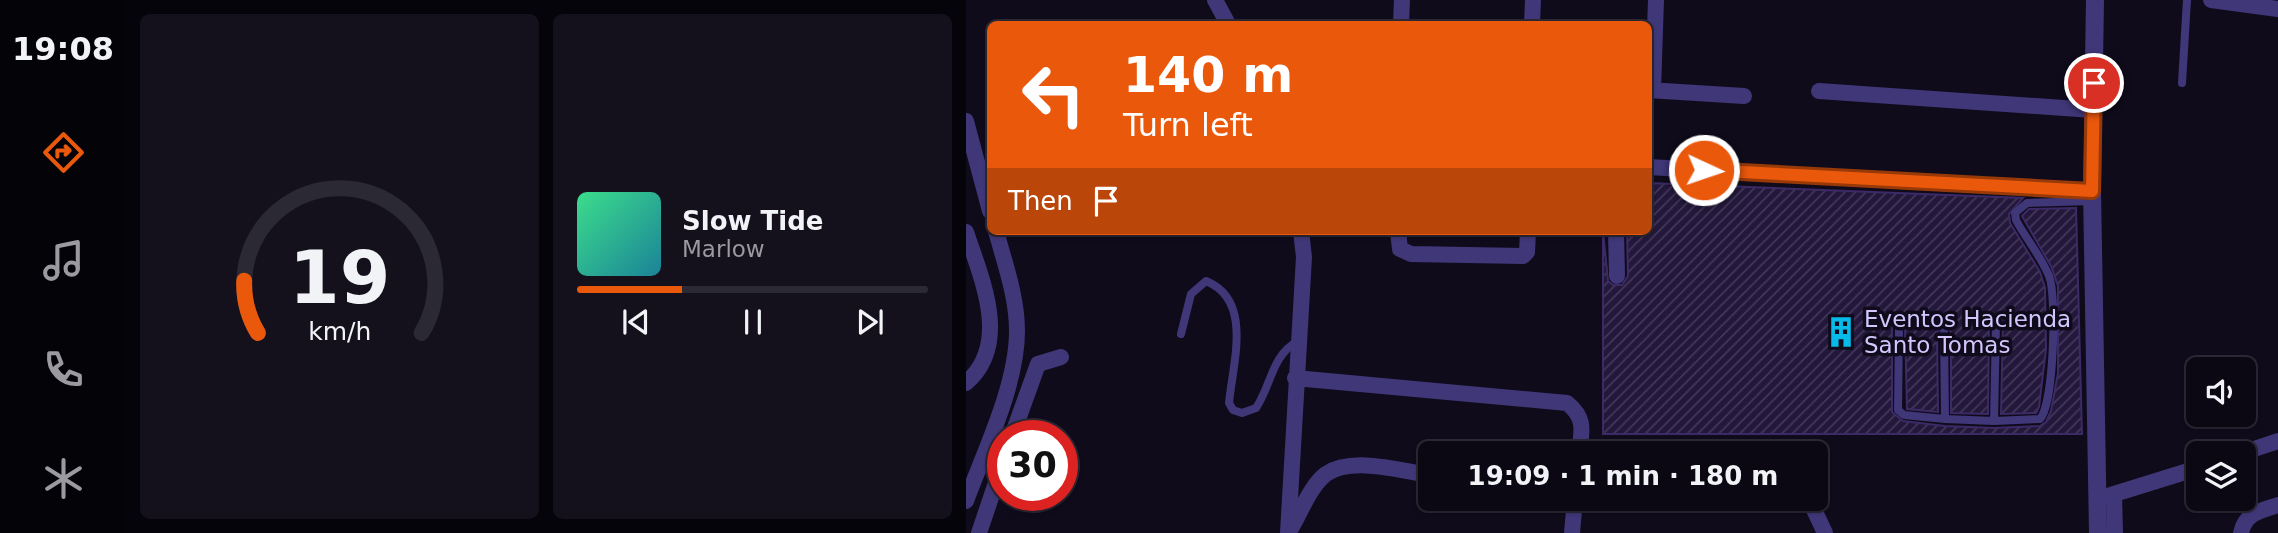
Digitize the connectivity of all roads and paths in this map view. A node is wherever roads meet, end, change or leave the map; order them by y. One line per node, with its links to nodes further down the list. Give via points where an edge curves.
1 (1215, 0): 9 (street)
2 (1402, 0): 10 (street)
3 (1533, 0): 11 (street)
4 (1656, 0): 12 (street)
5 (2095, 0): 17 (street)
6 (2187, 0): 13 (lane)
7 (2211, 0): 8 (street)
8 (2278, 9)
9 (1226, 21)
10 (1401, 21)
11 (1532, 21)
12 (1652, 72)
13 (2182, 83)
14 (1652, 90): 16 (street)
15 (1819, 91): 17 (street)
16 (1744, 96)
17 (2093, 110): 20 (street)
18 (966, 121): 21 (street)
19 (1652, 167): 20 (street)
20 (2092, 196): 39 (lane, via 2027,203 2015,214 2050,278 2053,341 2049,391 2046,413 2040,419); 45 (street)
21 (987, 200)
22 (966, 232): 36 (street, via 990,312 989,352)
23 (997, 235): 46 (street, via 1013,292 1017,331 1013,369)
24 (1301, 235): 33 (street)
25 (1398, 235): 26 (street, via 1400,249 1411,254 1522,256 1527,252)
26 (1528, 235)
27 (1616, 235): 28 (street)
28 (1617, 276)
29 (1996, 323): 39 (lane)
30 (1899, 328): 37 (lane, via 1898,410 1904,415)
31 (1944, 332): 37 (lane)
32 (1181, 334): 33 (lane, via 1191,294 1206,281 1221,287 1237,318 1229,402 1233,410 1242,413 1256,408 1276,360)
33 (1298, 341): 35 (street)
34 (1061, 358): 38 (street, via 1038,364)
35 (1295, 378): 40 (street, via 1567,403 1583,421); 52 (street)
36 (966, 383)
37 (1945, 419): 39 (lane)
38 (1018, 420)
39 (1994, 421)
40 (1580, 441)
41 (2278, 441): 42 (street)
42 (2256, 448)
43 (2186, 472): 45 (street)
44 (1418, 473): 52 (street, via 1361,466 1326,474)
45 (2106, 496): 55 (street); 56 (street)
46 (966, 501)
47 (2278, 505): 57 (street, via 2250,515)
48 (987, 509): 51 (street)
49 (1574, 511): 53 (street)
50 (1815, 511): 54 (street)
51 (979, 533)
52 (1288, 533)
53 (1572, 533)
54 (1825, 533)
55 (2098, 533)
56 (2115, 533)
57 (2241, 533)

